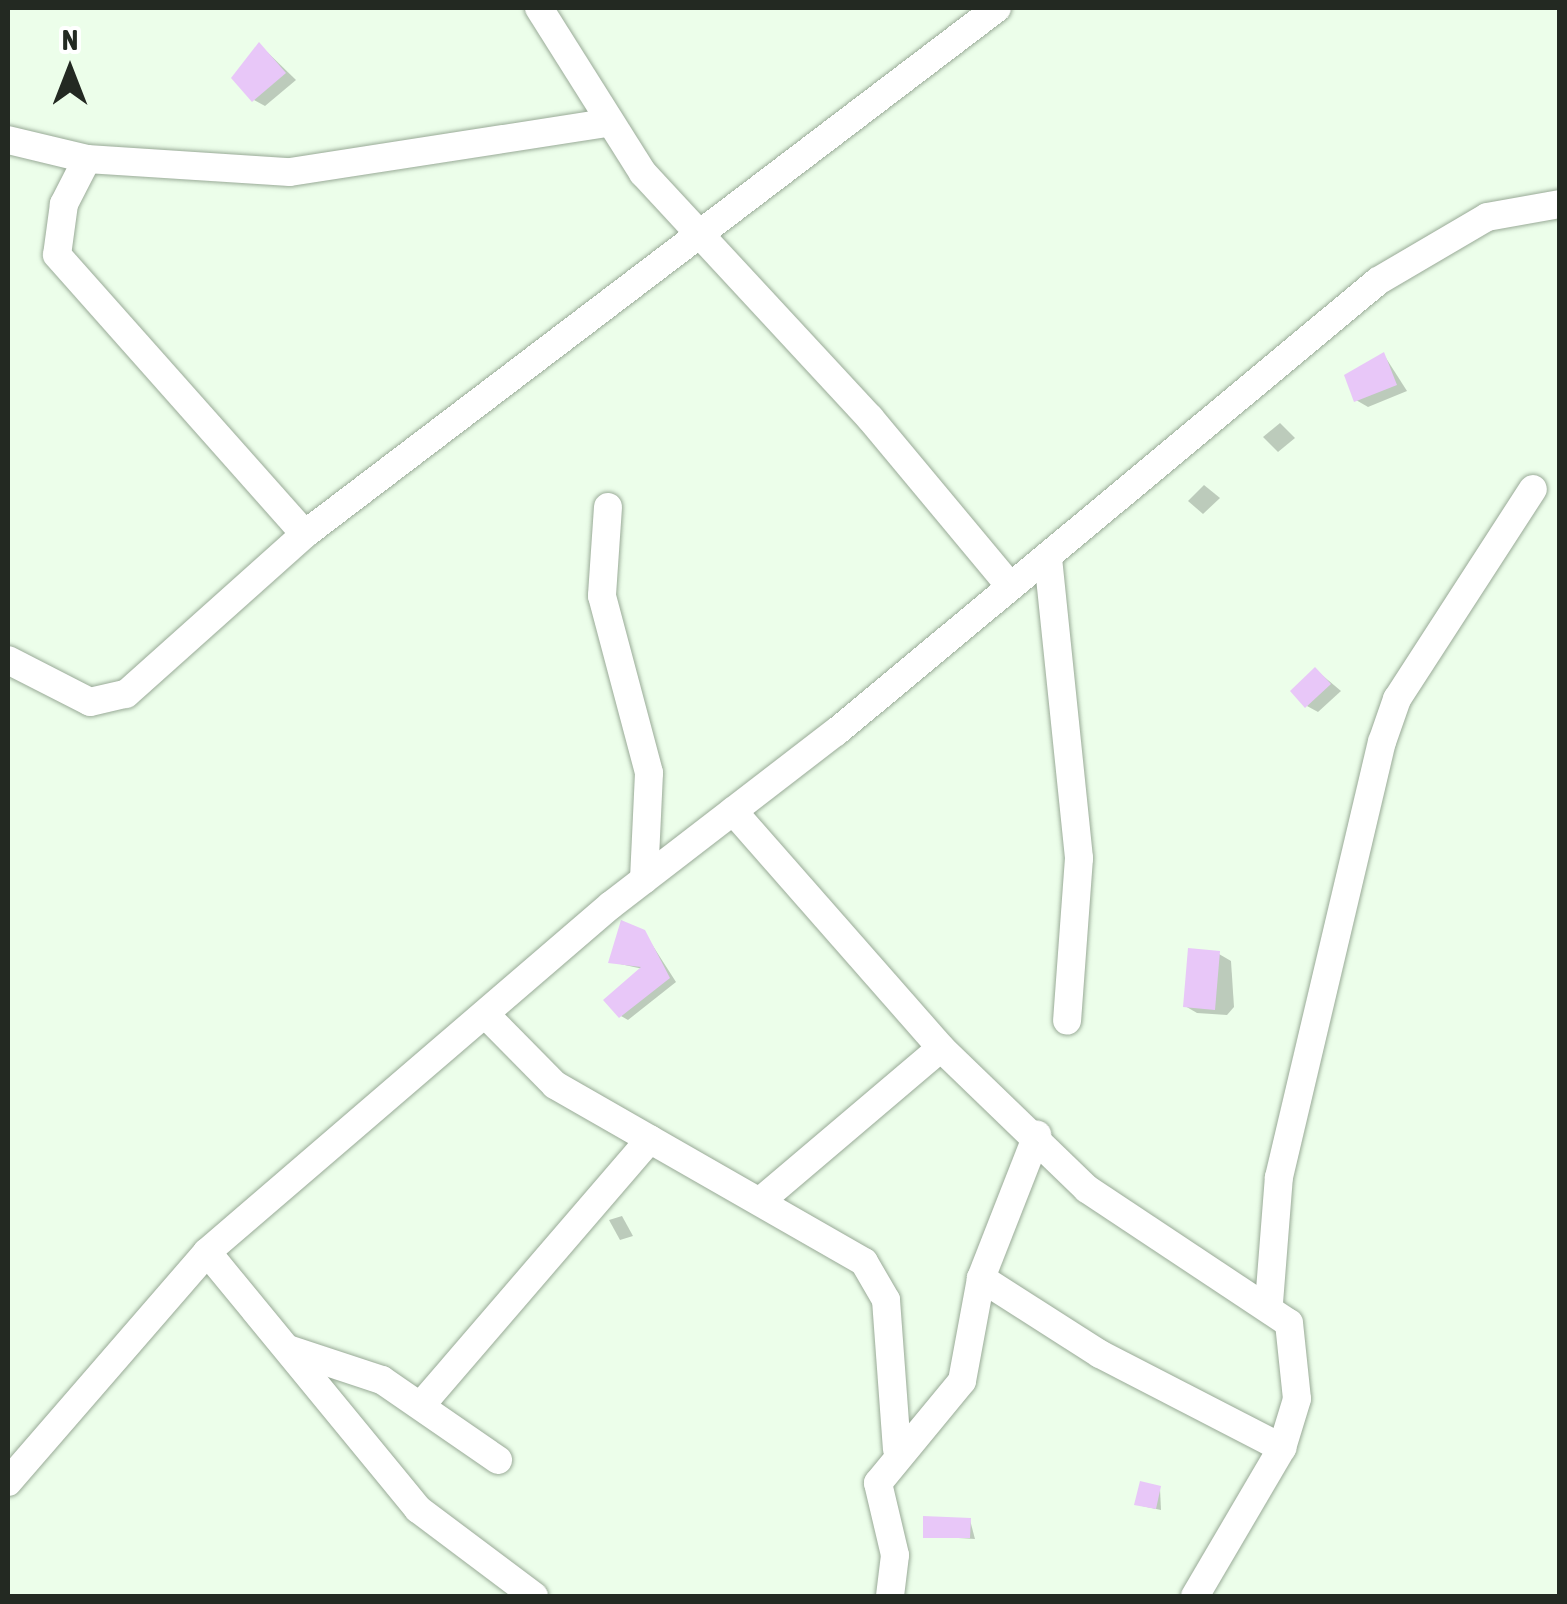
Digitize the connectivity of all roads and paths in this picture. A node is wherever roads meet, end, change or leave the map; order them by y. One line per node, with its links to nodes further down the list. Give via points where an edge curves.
1 (539, 8): 3 (street)
2 (996, 8): 7 (street)
3 (605, 123): 5 (street, via 290,172); 7 (street)
4 (8, 140): 5 (street)
5 (87, 159): 10 (street, via 64,204 57,255)
6 (1560, 204): 11 (street, via 1487,217 1378,281)
7 (700, 234): 10 (street); 12 (street)
8 (1533, 488): 24 (street, via 1397,699 1382,742 1279,1177)
9 (608, 507): 15 (street, via 602,596 649,773)
10 (305, 534): 13 (street, via 126,694 90,702)
11 (1048, 558): 12 (street); 17 (street, via 1079,858)
12 (1010, 586): 14 (street)
13 (8, 660)
14 (733, 811): 15 (street); 18 (street)
15 (644, 880): 16 (street)
16 (486, 1015): 20 (street, via 554,1084); 22 (street)
17 (1067, 1021)
18 (940, 1048): 19 (street); 21 (street)
19 (1037, 1136): 23 (street); 24 (street, via 1131,1223)
20 (650, 1139): 21 (street); 26 (street)
21 (764, 1198): 28 (street, via 843,1243 877,1279 890,1325)
22 (207, 1252): 25 (street); 30 (street)
23 (981, 1278): 27 (street, via 1100,1354); 28 (street, via 962,1382 942,1412)
24 (1270, 1303): 27 (street, via 1297,1345 1297,1399)
25 (287, 1348): 26 (street); 31 (street, via 418,1509)
26 (423, 1403): 29 (street)
27 (1282, 1448): 33 (street)
28 (897, 1449): 32 (street, via 878,1483 896,1555)
29 (498, 1460)
30 (8, 1482)
31 (534, 1596)
32 (890, 1596)
33 (1194, 1596)

